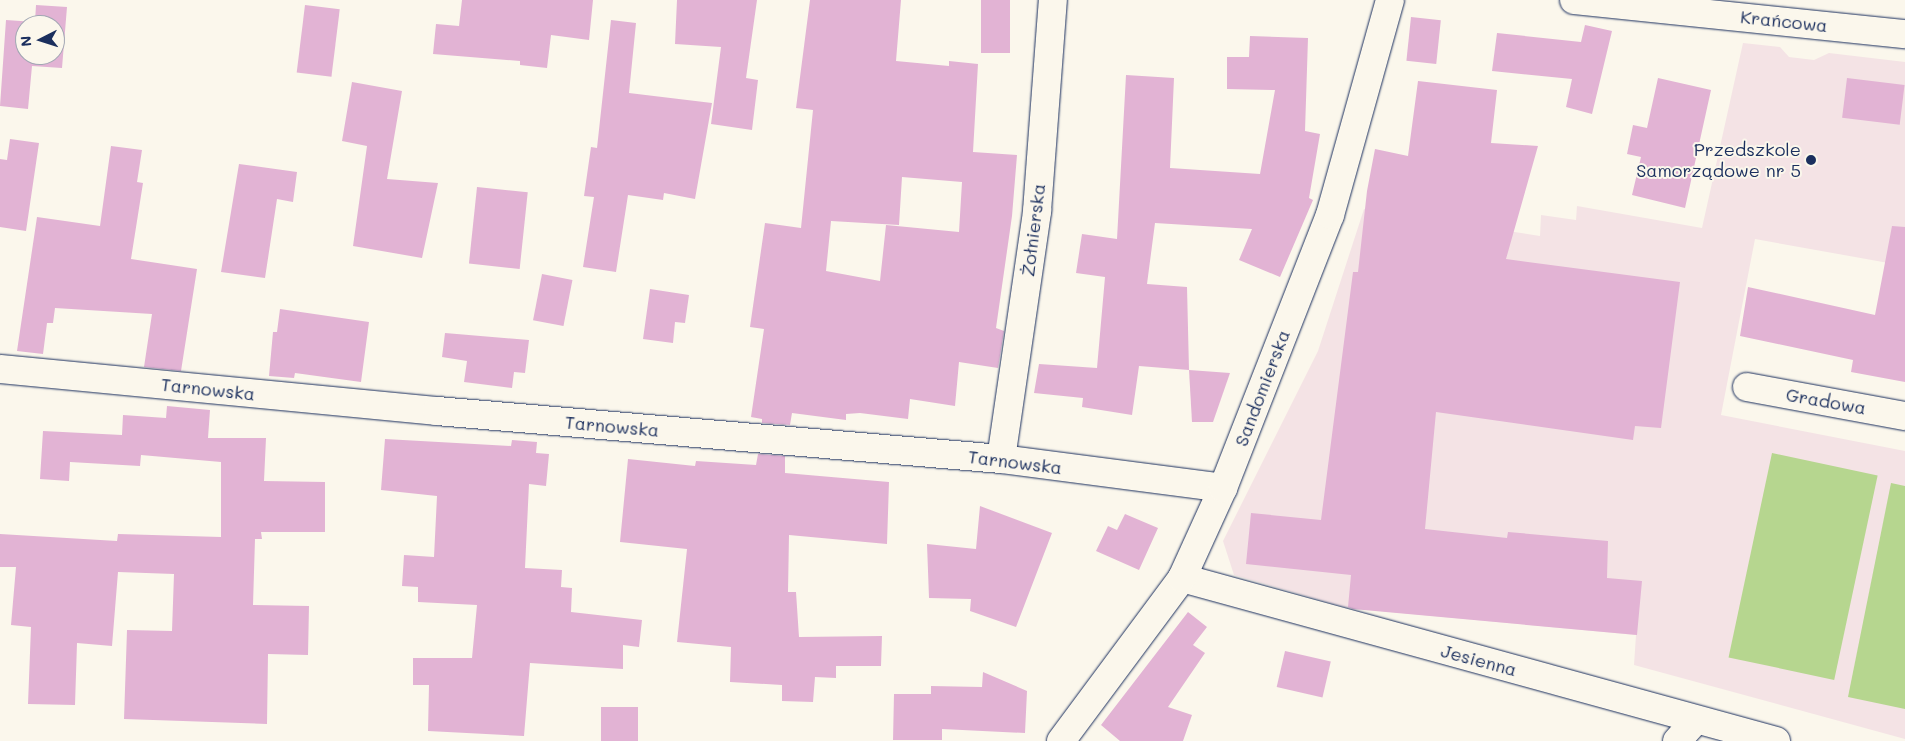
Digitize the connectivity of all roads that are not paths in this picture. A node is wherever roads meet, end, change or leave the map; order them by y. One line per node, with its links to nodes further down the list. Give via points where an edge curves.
1 (1052, 0): 8 (street, Żołnierska, via 1036,211)
2 (1390, 0): 9 (street, Sandomierska, via 1330,215)
3 (1574, 0): 4 (street, Krańcowa)
4 (1905, 34)
5 (0, 369): 8 (street, Tarnowska, via 437,411)
6 (1746, 387): 7 (street, Gradowa)
7 (1905, 416)
8 (1002, 459): 9 (street, Tarnowska)
9 (1223, 488): 10 (street, Sandomierska)
10 (1182, 578): 11 (street, Jesienna); 12 (street, Sandomierska)
11 (1696, 720): 13 (street); 14 (street, Jesienna)
12 (1061, 741)
13 (1677, 741)
14 (1776, 741)

